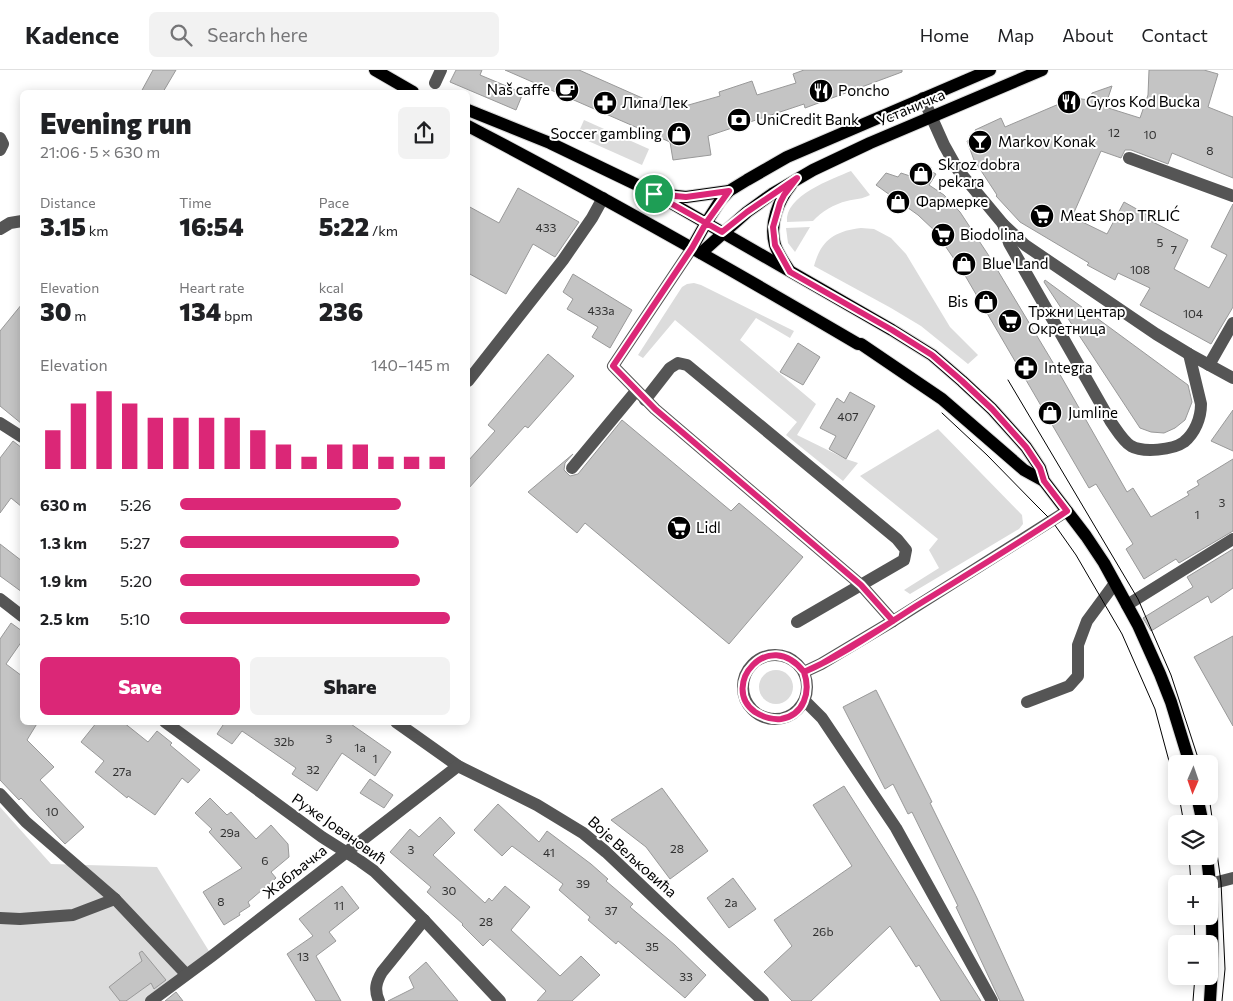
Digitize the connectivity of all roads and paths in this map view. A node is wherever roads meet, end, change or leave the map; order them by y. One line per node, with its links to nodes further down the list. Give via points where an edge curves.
1 (375, 70): 5 (main road)
2 (441, 70): 6 (street)
3 (990, 70): 9 (main road, Устаничка)
4 (1042, 70): 11 (main road, Устаничка)
5 (391, 79): 7 (main road); 8 (main road)
6 (436, 83)
7 (410, 90)
8 (419, 90)
9 (923, 98): 11 (street); 17 (main road, Устаничка, via 787,157)
10 (470, 111): 18 (main road, via 550,143)
11 (931, 117): 16 (main road, Устаничка); 23 (street, via 958,170)
12 (470, 127): 20 (main road)
13 (0, 138): 14 (street, via 3,144)
14 (0, 150)
15 (1129, 158): 19 (street)
16 (797, 178): 25 (main road, Устаничка); 27 (main road, via 780,203 773,227 775,245)
17 (729, 191): 18 (main road, via 686,197); 22 (main road, Устаничка)
18 (654, 194): 22 (main road)
19 (1233, 196)
20 (603, 198): 26 (main road); 31 (street, via 563,260)
21 (20, 221): 24 (street)
22 (706, 223): 25 (main road); 26 (main road, Устаничка)
23 (1003, 224): 29 (street, via 1025,245 1055,266); 29 (street, via 1009,243 1111,422 1131,446 1155,450 1168,448 1183,443 1193,432 1201,404)
24 (0, 228)
25 (722, 232): 26 (main road, Устаничка); 27 (main road)
26 (696, 250): 33 (street, via 613,366); 37 (main road, via 861,344 902,371 942,399 1024,470)
27 (790, 272): 37 (main road, via 932,355 1014,433 1037,463)
28 (1233, 323): 30 (street)
29 (1189, 354): 30 (street)
30 (1209, 365): 32 (street)
31 (470, 378)
32 (1233, 378)
33 (641, 395): 36 (street); 41 (street); 41 (street, via 670,368 678,363 688,365 897,539 906,550 904,560)
34 (0, 423): 35 (street)
35 (20, 436)
36 (572, 468)
37 (1044, 481): 38 (main road)
38 (1067, 511): 40 (main road); 45 (street)
39 (1233, 539): 43 (street)
40 (1115, 583): 43 (main road); 49 (street, via 1087,621 1078,645 1078,676 1069,686)
41 (861, 585): 45 (street); 46 (street)
42 (0, 599): 44 (street)
43 (1127, 605): 52 (main road, via 1164,685)
44 (20, 614)
45 (893, 621): 47 (street)
46 (797, 622)
47 (804, 672): 48 (street, via 808,681); 48 (street, via 790,658 770,655 752,664 743,688 753,710 771,719 791,716)
48 (805, 701): 67 (street, via 822,718 896,828)
49 (1027, 702)
50 (169, 725): 55 (street, Руже Јовановић)
51 (400, 725): 53 (street, Воје Вељковића)
52 (1187, 755)
53 (458, 766): 55 (street, Жабљачка); 66 (street, Воје Вељковића, via 537,805 583,833)
54 (0, 794): 58 (street, via 26,822)
55 (347, 852): 60 (street, Руже Јовановић, via 374,871); 62 (street, Жабљачка)
56 (1233, 878): 57 (street)
57 (1218, 882)
58 (115, 899): 59 (street, via 73,914); 62 (street)
59 (0, 918)
60 (424, 920): 64 (street, via 382,972 376,992); 65 (street, Руже Јовановић)
61 (1212, 925): 68 (main road)
62 (186, 974): 63 (street, Жабљачка)
63 (151, 1001)
64 (379, 1001)
65 (500, 1001)
66 (763, 1001)
67 (992, 1001)
68 (1210, 1001)

